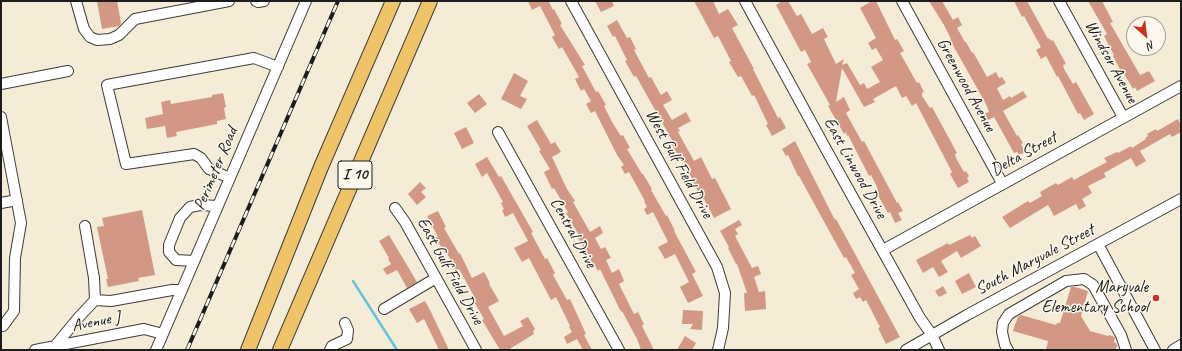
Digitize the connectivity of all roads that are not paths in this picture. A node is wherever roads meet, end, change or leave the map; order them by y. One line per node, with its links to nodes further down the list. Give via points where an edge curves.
1 (76, 1): 2 (street, via 84,29 90,37 97,40 119,35 135,19)
2 (229, 1)
3 (256, 1): 4 (street)
4 (264, 1)
5 (306, 1): 12 (street, Perimeter Road)
6 (392, 1): 42 (highway, I 10, via 321,167)
7 (430, 1): 43 (highway, I 10)
8 (571, 1): 47 (street, West Gulf Field Drive, via 717,267 726,293)
9 (745, 1): 28 (street, East Linwood Drive)
10 (902, 1): 20 (street, Greenwood Avenue)
11 (1059, 1): 17 (street, Windsor Avenue)
12 (278, 67): 19 (street, Perimeter Road); 19 (street, via 254,58 107,85 126,164 194,154 201,158 209,169)
13 (68, 71): 14 (street)
14 (1, 84)
15 (1181, 86): 17 (street, Delta Street)
16 (1, 117): 22 (street)
17 (1123, 117): 20 (street, Delta Street)
18 (498, 132): 46 (street, Central Drive)
19 (230, 178): 24 (street, Perimeter Road)
20 (1002, 184): 28 (street, Delta Street)
21 (1181, 199): 27 (street, South Maryvale Street)
22 (17, 200): 23 (street); 35 (street, via 21,223 15,258 14,311)
23 (1, 203)
24 (218, 206): 29 (street, Perimeter Road); 29 (street, via 190,207 180,218 169,244 169,252 176,260)
25 (395, 208): 30 (street, East Gulf Field Drive)
26 (85, 226): 32 (street)
27 (1098, 244): 37 (street, South Maryvale Street); 52 (street)
28 (883, 250): 37 (street, East Linwood Drive)
29 (194, 261): 31 (street, Perimeter Road)
30 (436, 278): 33 (street); 45 (street, East Gulf Field Drive)
31 (182, 290): 32 (street, via 111,301); 36 (street, Perimeter Road)
32 (95, 300): 39 (street)
33 (384, 309)
34 (345, 323): 44 (street, via 348,330 347,339 332,346)
35 (1, 326)
36 (163, 334): 39 (street, Avenue J, via 144,328); 41 (street, Perimeter Road)
37 (932, 335): 48 (street, South Maryvale Street); 49 (street, East Linwood Drive)
38 (1181, 345): 53 (street)
39 (55, 348): 40 (street, Avenue J)
40 (35, 350)
41 (156, 350)
42 (248, 350)
43 (280, 350)
44 (330, 350)
45 (476, 350)
46 (619, 350)
47 (718, 350)
48 (906, 350)
49 (939, 350)
50 (1008, 350): 51 (street, via 1002,328 1009,314 1066,281 1084,280 1094,285)
51 (1126, 350)
52 (1155, 350)
53 (1173, 350)

